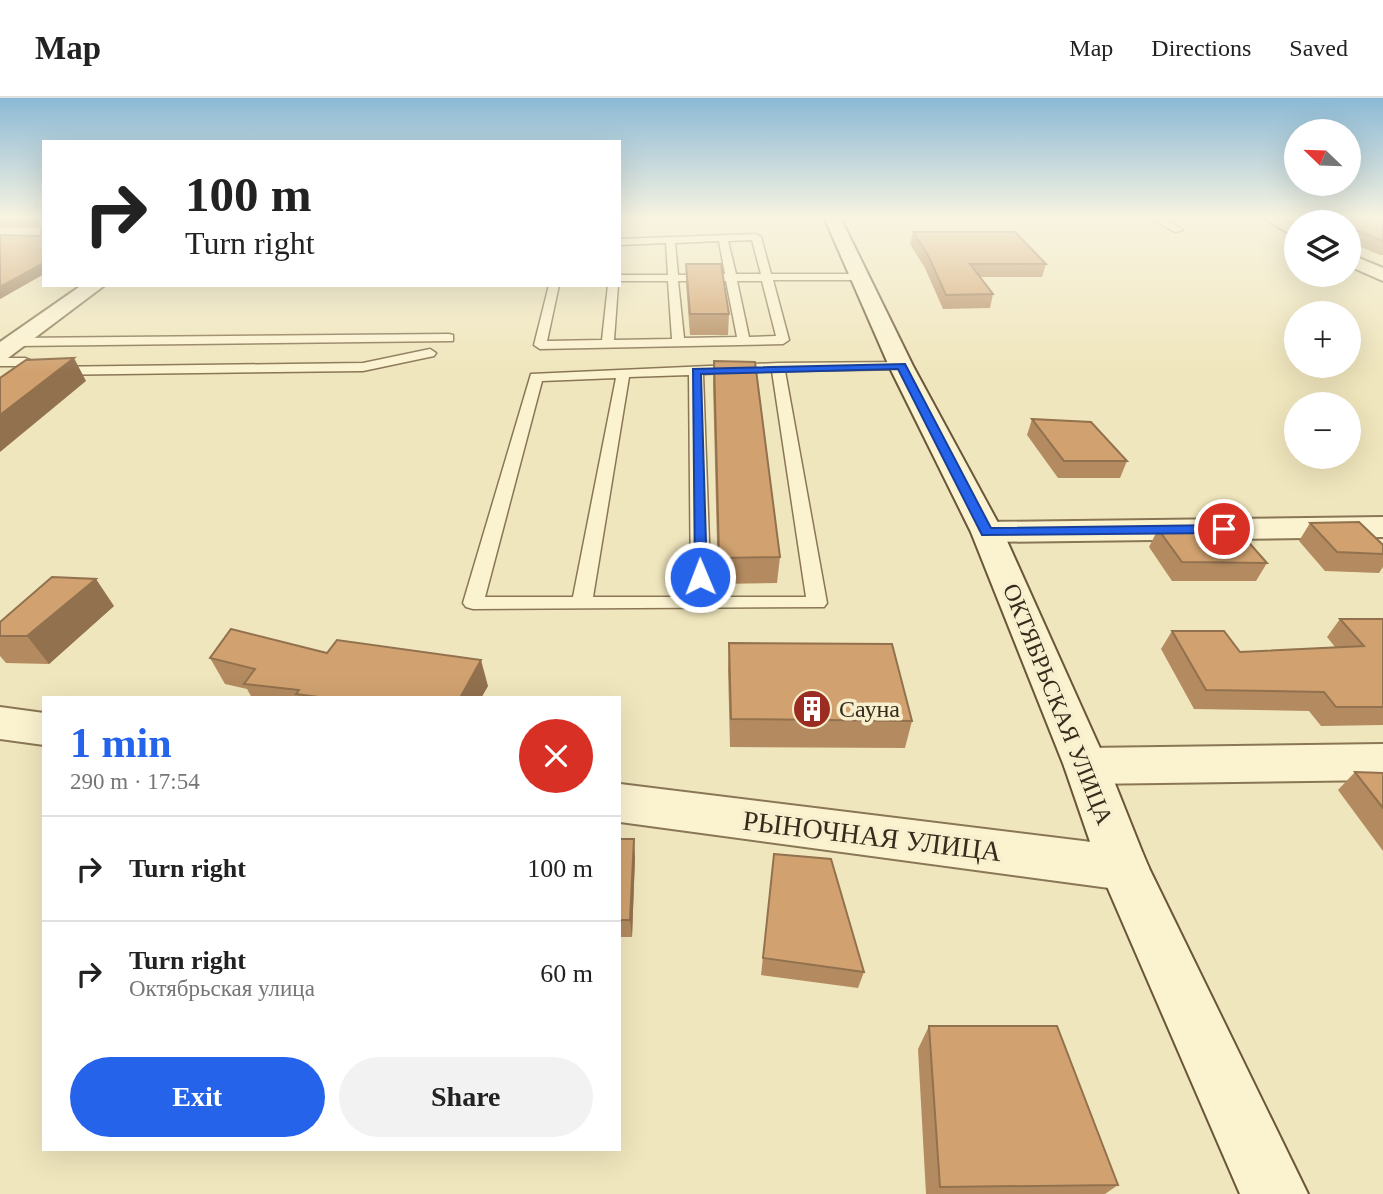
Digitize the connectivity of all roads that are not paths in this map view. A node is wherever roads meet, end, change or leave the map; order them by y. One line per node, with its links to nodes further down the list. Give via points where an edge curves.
1 (672, 268): 9 (lane)
2 (728, 268): 5 (lane)
3 (764, 268): 6 (lane)
4 (857, 268): 7 (street, ОКТЯБРЬСКАЯ УЛИЦА)
5 (729, 277): 6 (lane); 9 (lane); 14 (lane)
6 (766, 277): 7 (lane); 14 (lane, via 783,340)
7 (861, 277): 20 (street, ОКТЯБРЬСКАЯ УЛИЦА)
8 (621, 278): 9 (lane)
9 (673, 278): 15 (lane)
10 (92, 287): 17 (street)
11 (554, 287): 16 (lane, via 540,345)
12 (613, 287): 16 (lane)
13 (449, 338): 17 (lane)
14 (744, 341): 15 (lane)
15 (678, 342): 16 (lane)
16 (608, 344)
17 (8, 348)
18 (430, 353): 19 (lane, via 363,367 44,371 25,362)
19 (0, 362)
20 (901, 366): 21 (lane); 25 (street, ОКТЯБРЬСКАЯ УЛИЦА)
21 (778, 367): 22 (lane); 27 (lane, via 817,603)
22 (696, 371): 23 (lane); 27 (lane)
23 (623, 373): 26 (lane); 26 (lane, via 536,377 473,603)
24 (1383, 527): 25 (street)
25 (987, 532): 31 (street, ОКТЯБРЬСКАЯ УЛИЦА)
26 (582, 603): 27 (lane)
27 (701, 603)
28 (0, 723): 29 (street)
29 (42, 729)
30 (1383, 762): 31 (street)
31 (1086, 766): 33 (street, ОКТЯБРЬСКАЯ УЛИЦА)
32 (621, 803): 33 (street, РЫНОЧНАЯ УЛИЦА)
33 (1124, 868): 34 (street, ОКТЯБРЬСКАЯ УЛИЦА)
34 (1274, 1194)

